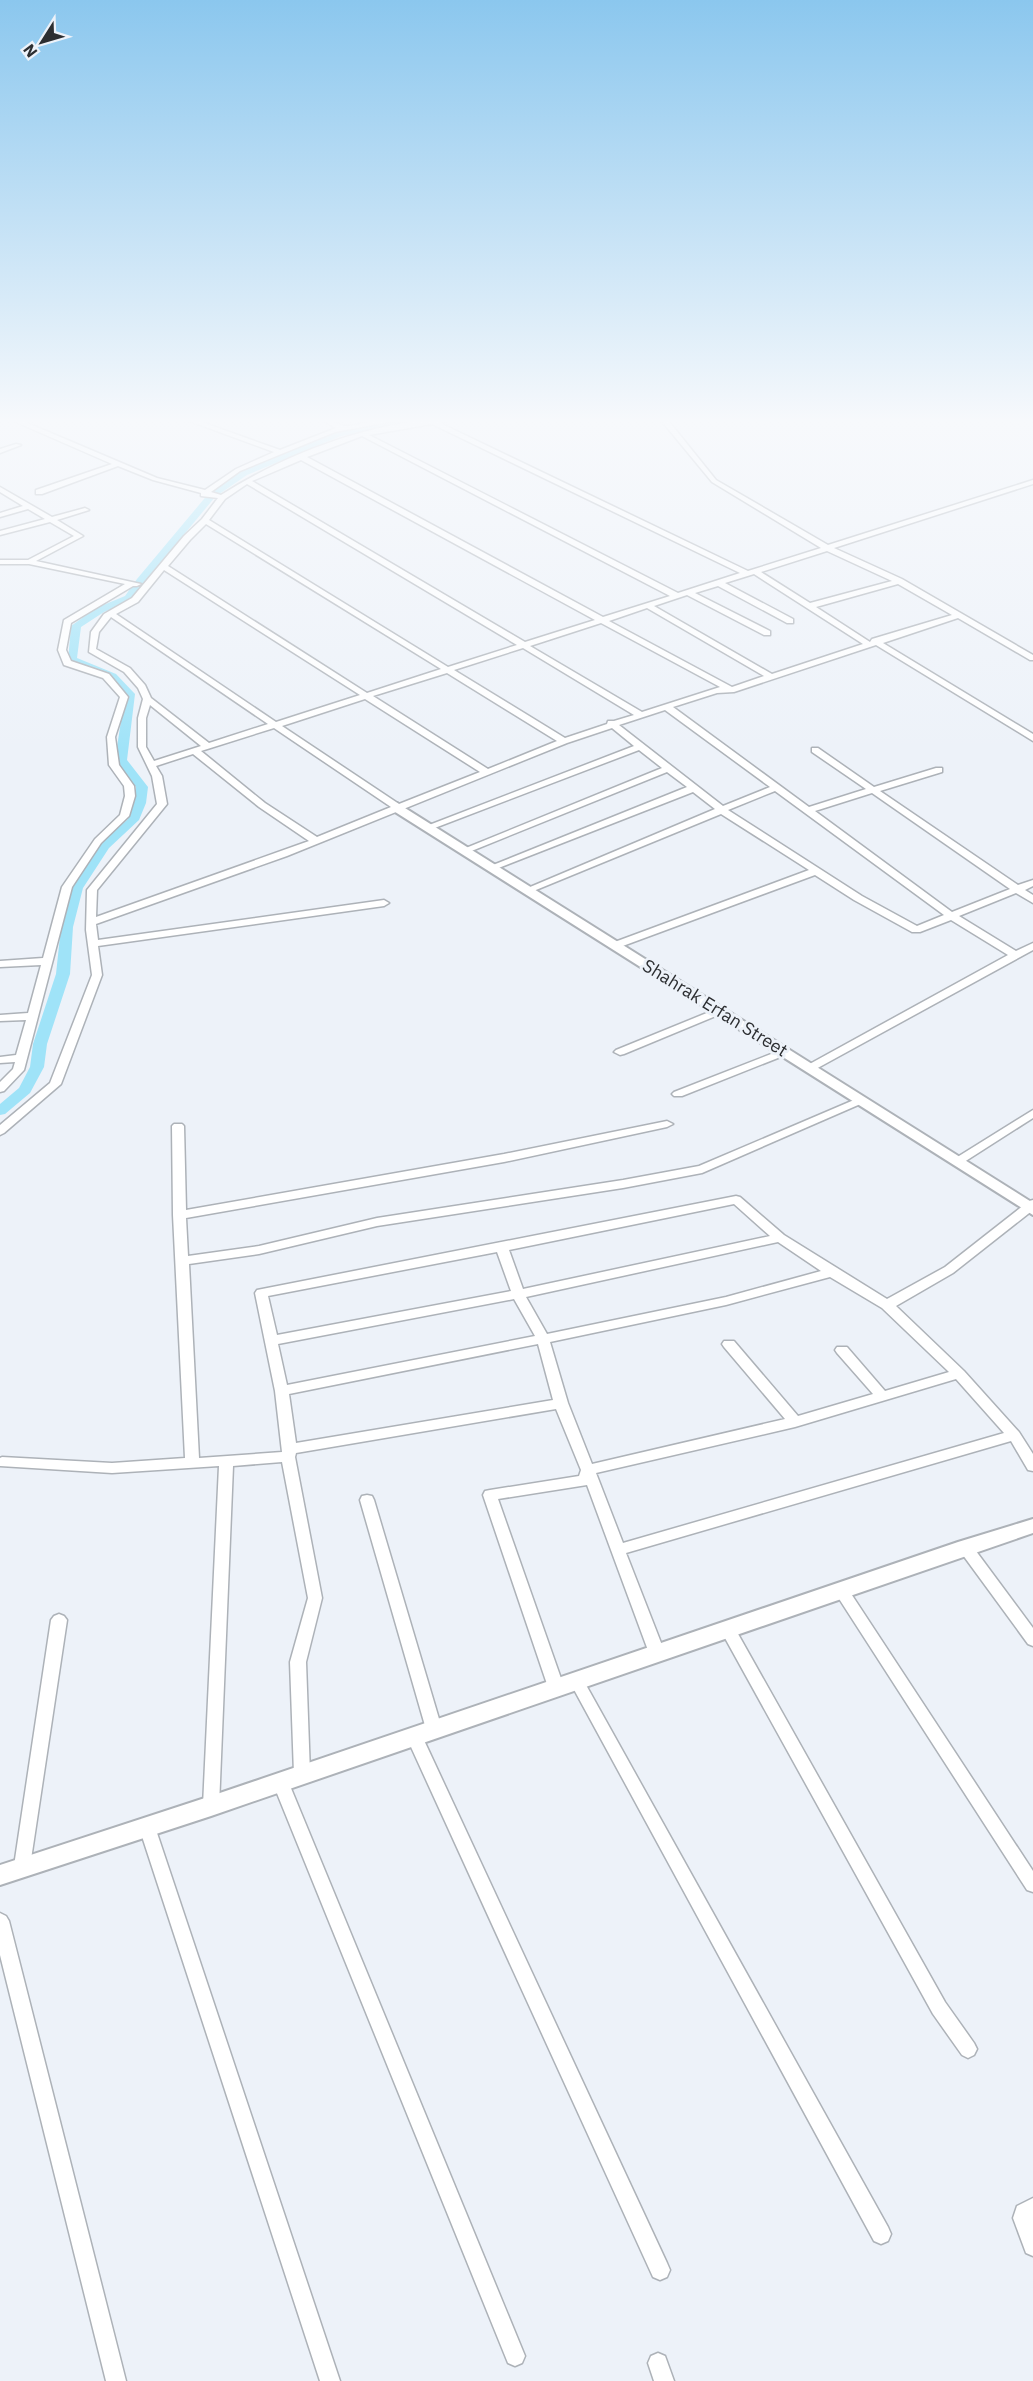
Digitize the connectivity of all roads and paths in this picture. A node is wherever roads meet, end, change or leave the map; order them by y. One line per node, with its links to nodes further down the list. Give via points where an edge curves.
1 (68, 530): 12 (street, via 79,536)
2 (195, 530): 13 (street)
3 (220, 530): 30 (street)
4 (331, 530): 28 (street)
5 (436, 530): 24 (street)
6 (549, 530): 19 (street)
7 (661, 530): 14 (street)
8 (797, 530): 10 (street)
9 (883, 530): 10 (street)
10 (827, 548): 14 (street); 15 (street)
11 (0, 562): 12 (street)
12 (29, 562): 17 (street)
13 (164, 567): 17 (street); 33 (street)
14 (751, 573): 16 (street); 21 (street)
15 (899, 581): 21 (street); 23 (street)
16 (719, 583): 18 (street); 25 (street)
17 (140, 586): 22 (street, via 135,600); 61 (street, via 67,622 62,650 67,663 106,676 124,697 111,737 114,765 129,786 130,796 124,816 98,841)
18 (689, 593): 19 (street); 26 (street)
19 (677, 596): 20 (street)
20 (649, 606): 24 (street); 31 (street)
21 (809, 606): 27 (street)
22 (111, 614): 34 (street, via 95,632 92,650 127,670); 38 (street)
23 (959, 615): 27 (street); 29 (street)
24 (604, 619): 28 (street); 32 (street)
25 (789, 621)
26 (767, 633)
27 (871, 642): 31 (street); 39 (street)
28 (528, 646): 30 (street); 36 (street)
29 (1033, 658)
30 (449, 669): 33 (street); 40 (street)
31 (770, 676): 32 (street)
32 (730, 690): 35 (street, via 716,690)
33 (367, 695): 38 (street); 48 (street)
34 (147, 699): 41 (street); 45 (street, via 142,718 142,747)
35 (667, 707): 36 (street); 49 (street)
36 (641, 715): 37 (street)
37 (611, 723): 40 (street); 42 (street)
38 (275, 725): 41 (street); 52 (street)
39 (1033, 738)
40 (564, 741): 48 (street)
41 (207, 746): 43 (street)
42 (641, 746): 46 (street); 55 (street)
43 (194, 750): 45 (street); 56 (street, via 262,805)
44 (815, 750): 51 (street)
45 (150, 765): 61 (street, via 157,776 162,804)
46 (669, 768): 50 (street); 57 (street)
47 (939, 770): 51 (street)
48 (485, 771): 52 (street)
49 (777, 787): 53 (street); 54 (street)
50 (694, 788): 54 (street); 58 (street)
51 (873, 789): 53 (street); 62 (street)
52 (397, 807): 55 (street, Shahrak Erfan Street); 56 (street)
53 (808, 810): 66 (street)
54 (723, 812): 59 (street); 63 (street)
55 (429, 827): 57 (street, Shahrak Erfan Street)
56 (316, 841): 67 (street)
57 (466, 850): 58 (street, Shahrak Erfan Street)
58 (493, 867): 63 (street, Shahrak Erfan Street)
59 (816, 871): 66 (street, via 916,930); 69 (street)
60 (1033, 883): 62 (street)
61 (80, 889): 67 (street); 72 (street)
62 (1019, 889): 64 (street); 66 (street)
63 (528, 890): 69 (street, Shahrak Erfan Street)
64 (1033, 900)
65 (384, 903): 68 (street)
66 (950, 915): 71 (street)
67 (91, 922): 68 (street)
68 (94, 944): 88 (street, via 97,975 56,1084)
69 (616, 945): 74 (street, Shahrak Erfan Street)
70 (1033, 946): 71 (street)
71 (1016, 956): 81 (street)
72 (48, 961): 73 (street); 75 (street)
73 (0, 964)
74 (719, 1011): 77 (street); 78 (street, Shahrak Erfan Street)
75 (33, 1016): 76 (street); 79 (street)
76 (0, 1018)
77 (620, 1052)
78 (784, 1052): 81 (street, Shahrak Erfan Street); 83 (street)
79 (21, 1058): 80 (street); 82 (street, via 18,1070)
80 (0, 1060)
81 (810, 1068): 84 (street, Shahrak Erfan Street)
82 (0, 1089)
83 (678, 1095)
84 (861, 1100): 89 (street, Shahrak Erfan Street); 94 (street, via 702,1169 378,1222 259,1250)
85 (1033, 1113): 89 (street)
86 (668, 1124): 91 (street, via 504,1158)
87 (178, 1126): 91 (street)
88 (0, 1131)
89 (957, 1161): 90 (street, Shahrak Erfan Street)
90 (1032, 1207): 97 (street, via 950,1270)
91 (179, 1215): 94 (street)
92 (780, 1238): 93 (street, via 736,1200); 95 (street); 96 (street)
93 (502, 1247): 96 (street); 99 (street, via 261,1293)
94 (184, 1261): 110 (street)
95 (832, 1272): 97 (street); 98 (street, via 726,1301)
96 (518, 1294): 98 (street); 99 (street)
97 (887, 1305): 102 (street)
98 (543, 1339): 103 (street); 105 (street)
99 (271, 1341): 103 (street)
100 (729, 1344): 106 (street)
101 (842, 1350): 104 (street)
102 (959, 1374): 104 (street); 107 (street)
103 (282, 1391): 108 (street)
104 (882, 1396): 106 (street)
105 (561, 1403): 108 (street); 113 (street)
106 (795, 1422): 113 (street)
107 (1014, 1436): 112 (street); 117 (street)
108 (289, 1453): 109 (street); 126 (street, via 315,1598 298,1662)
109 (226, 1460): 110 (street); 128 (street)
110 (192, 1461): 111 (street, via 112,1468)
111 (2, 1462)
112 (1033, 1466)
113 (588, 1470): 117 (street); 124 (street, via 585,1480 490,1496)
114 (367, 1500): 125 (street)
115 (1033, 1526): 116 (street)
116 (965, 1547): 118 (street); 121 (street)
117 (617, 1550): 122 (street)
118 (841, 1590): 120 (street); 132 (street)
119 (59, 1620): 130 (street)
120 (728, 1629): 122 (street); 134 (street, via 939,2008)
121 (1033, 1640)
122 (657, 1653): 123 (street)
123 (576, 1680): 124 (street); 136 (street)
124 (556, 1687): 125 (street)
125 (424, 1732): 126 (street); 138 (street)
126 (302, 1774): 127 (street)
127 (280, 1782): 128 (street); 139 (street)
128 (212, 1806): 129 (street)
129 (147, 1827): 130 (street); 141 (street)
130 (22, 1866): 131 (street)
131 (0, 1875)
132 (1033, 1885)
133 (0, 1921): 140 (street)
134 (968, 2049)
135 (1033, 2208): 137 (street, via 1023,2218)
136 (881, 2234)
137 (1033, 2246)
138 (660, 2270)
139 (515, 2356)
140 (116, 2381)
141 (330, 2381)

